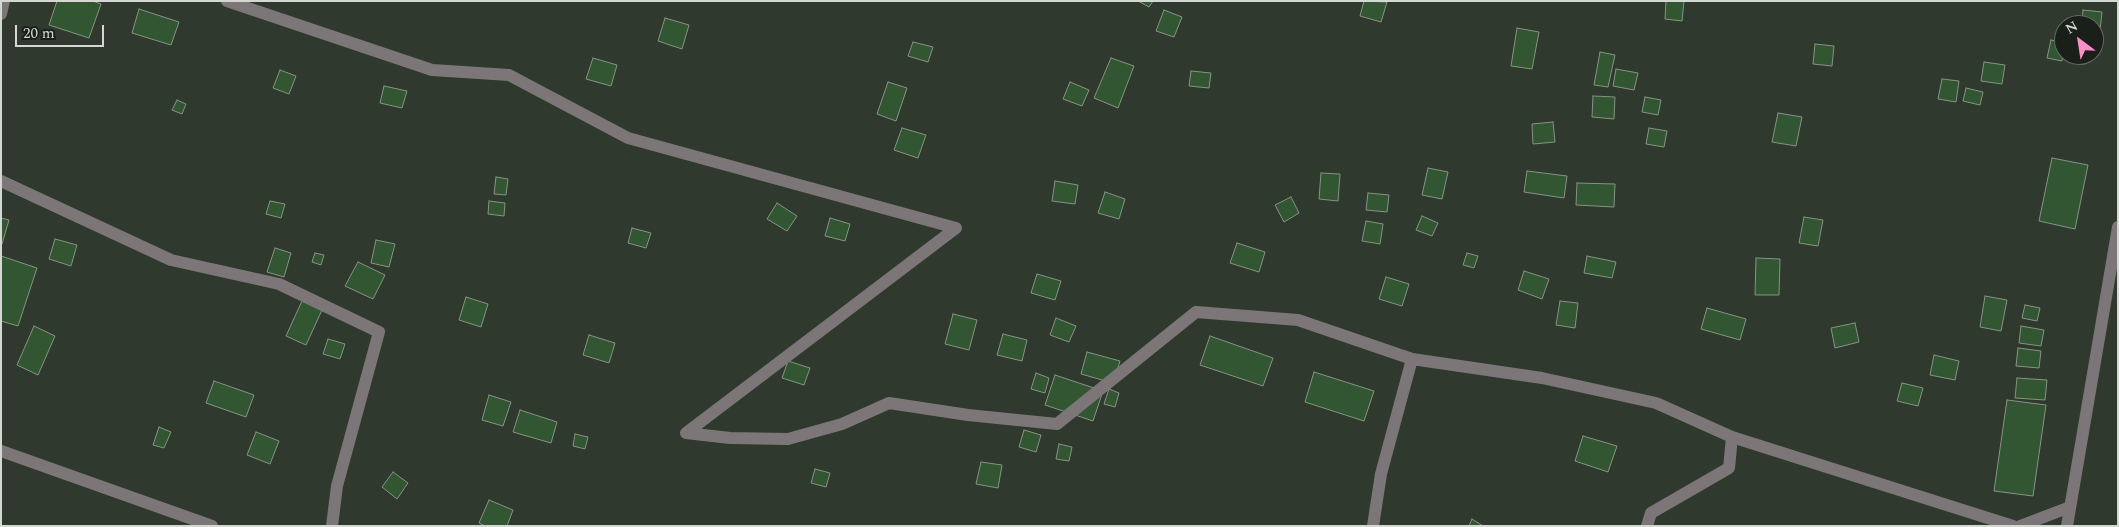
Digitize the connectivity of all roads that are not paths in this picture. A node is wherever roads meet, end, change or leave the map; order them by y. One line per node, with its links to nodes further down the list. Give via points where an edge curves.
1 (4, 1): 3 (street)
2 (228, 1): 6 (street, via 432,70 509,75 628,138 956,228 686,433 788,439 842,424 889,403 1057,424 1196,312 1298,320)
3 (1, 14)
4 (1, 181): 11 (street, via 171,260 279,284 379,332 337,486)
5 (2118, 227): 9 (street)
6 (1412, 359): 7 (street, via 1542,378 1656,403); 12 (street, via 1382,474)
7 (1732, 437): 13 (street, via 1729,468 1651,513); 14 (street)
8 (1, 451): 10 (street)
9 (2070, 507): 15 (street); 16 (street)
10 (212, 526)
11 (332, 526)
12 (1373, 526)
13 (1647, 526)
14 (2013, 526)
15 (2020, 526)
16 (2067, 526)

